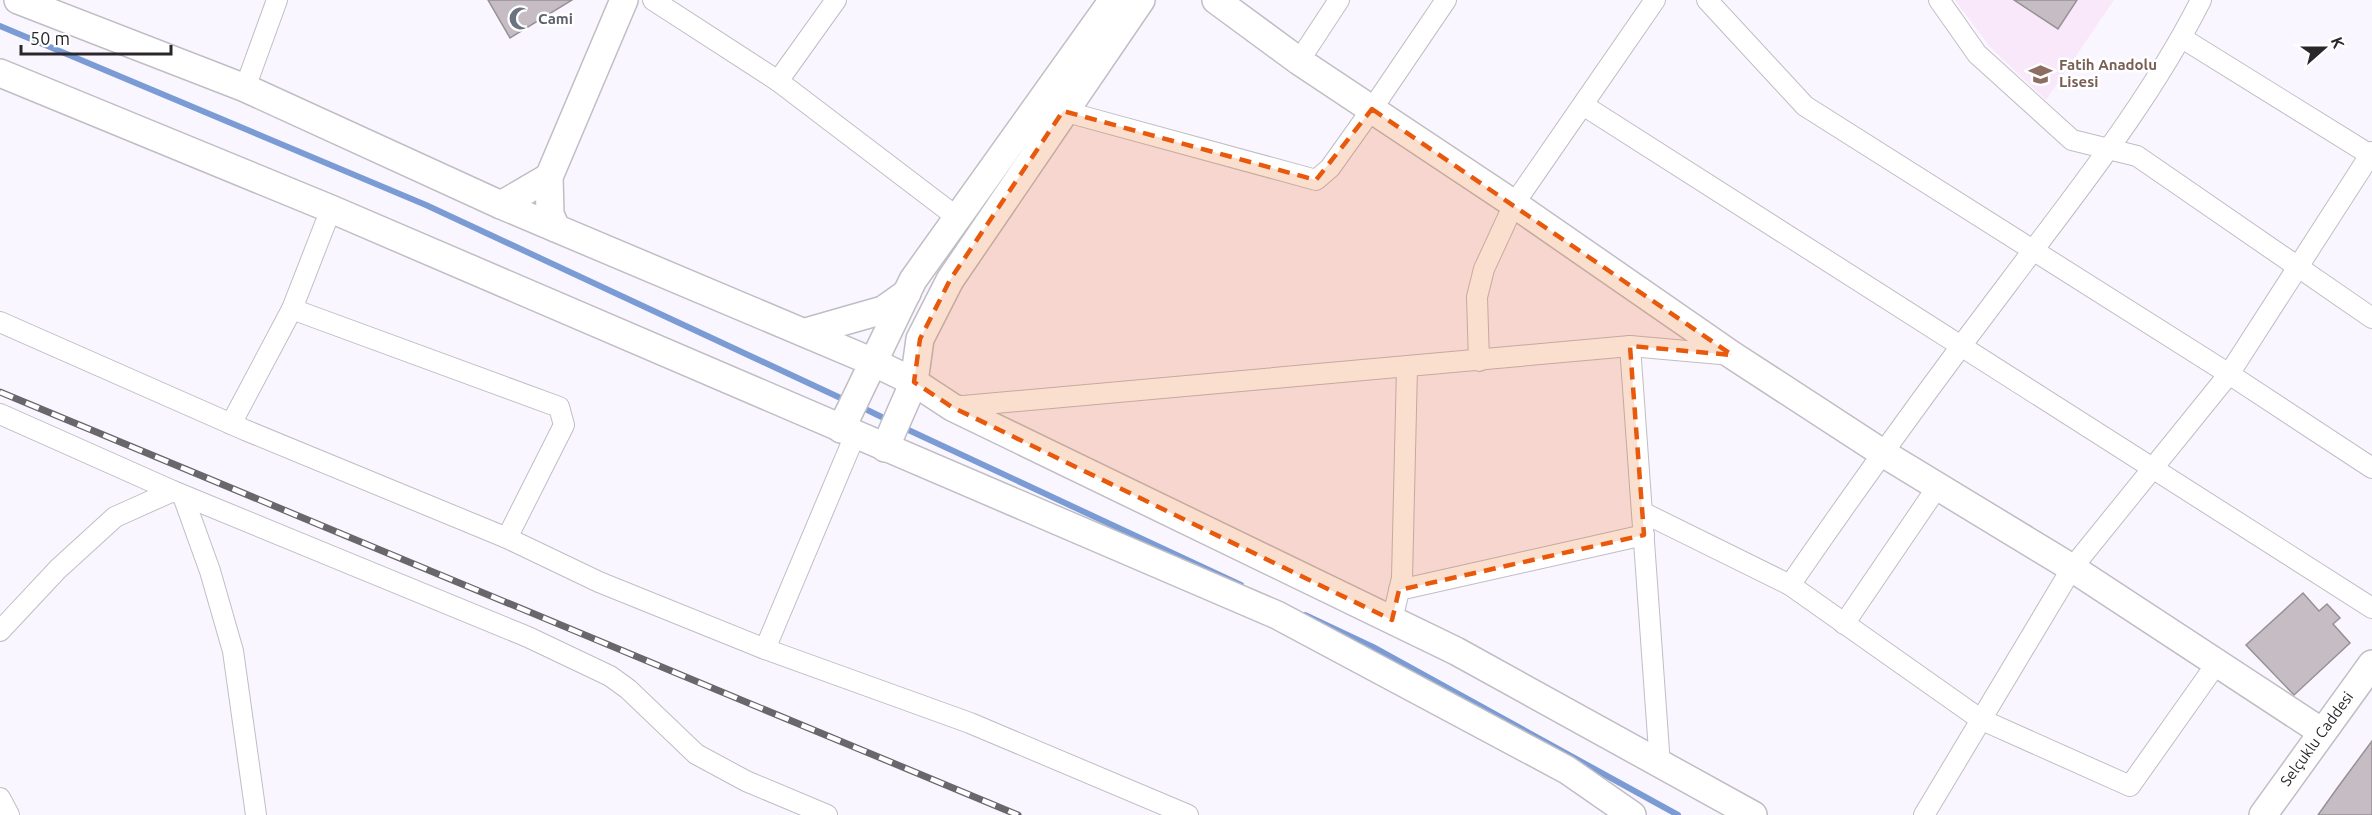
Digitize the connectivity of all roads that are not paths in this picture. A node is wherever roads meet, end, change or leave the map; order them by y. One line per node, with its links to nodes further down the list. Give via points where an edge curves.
1 (18, 0): 15 (main road)
2 (277, 0): 20 (street)
3 (624, 0): 26 (main road)
4 (653, 0): 19 (street)
5 (836, 0): 19 (street)
6 (1113, 0): 30 (main road)
7 (1140, 0): 23 (main road)
8 (1216, 0): 17 (main road)
9 (1339, 0): 17 (street)
10 (1446, 0): 22 (street)
11 (1655, 0): 21 (street)
12 (1707, 0): 32 (street, via 1805,106)
13 (1939, 0): 24 (street, via 1977,54 2072,140)
14 (2201, 0): 16 (street)
15 (67, 10): 20 (main road)
16 (2182, 38): 24 (street); 25 (street)
17 (1299, 62): 22 (main road)
18 (0, 73): 29 (main road)
19 (778, 81): 30 (street)
20 (245, 88): 28 (main road)
21 (1583, 105): 27 (street); 40 (street)
22 (1372, 110): 23 (street, via 1330,168 1316,180); 27 (main road)
23 (1063, 111): 46 (main road, via 950,280 920,339)
24 (2109, 149): 32 (street); 33 (street, via 2137,156)
25 (2371, 154): 33 (street)
26 (549, 177): 28 (main road); 31 (main road, via 549,208)
27 (1514, 204): 41 (main road); 42 (street, via 1484,269 1477,297)
28 (501, 205): 31 (main road)
29 (331, 208): 35 (street); 50 (main road)
30 (958, 218): 34 (main road)
31 (556, 228): 38 (main road)
32 (2033, 250): 40 (street); 45 (street)
33 (2299, 266): 36 (street); 45 (street)
34 (908, 292): 38 (main road, via 883,310); 44 (main road)
35 (292, 309): 49 (street); 59 (street, via 559,407 564,425)
36 (2372, 318)
37 (0, 322): 49 (street)
38 (806, 332): 44 (main road)
39 (1630, 346): 41 (street); 42 (street); 57 (street)
40 (1961, 346): 52 (street); 53 (street)
41 (1732, 355): 52 (main road)
42 (1479, 361): 43 (street)
43 (1407, 368): 47 (street); 62 (street)
44 (869, 369): 46 (main road); 50 (main road)
45 (2229, 374): 53 (street); 54 (street)
46 (911, 390): 47 (main road); 51 (main road)
47 (952, 407): 64 (main road)
48 (0, 414): 56 (street)
49 (231, 424): 59 (street)
50 (848, 426): 51 (main road); 67 (street)
51 (888, 440): 78 (main road, via 1277,615 1567,771)
52 (1881, 452): 55 (main road); 61 (street)
53 (2153, 468): 60 (street); 63 (street)
54 (2372, 468)
55 (1938, 486): 60 (main road); 65 (street)
56 (178, 494): 66 (street, via 151,499 115,517 58,569); 75 (street, via 210,571 233,651); 76 (street, via 528,637 610,676 696,754 746,781)
57 (1642, 512): 58 (street); 61 (street)
58 (1644, 535): 62 (street); 72 (street)
59 (507, 537): 67 (street, via 599,582)
60 (2072, 568): 68 (main road); 70 (street)
61 (1790, 585): 65 (street)
62 (1399, 590): 64 (street)
63 (2372, 609)
64 (1392, 620): 72 (main road, via 1456,651)
65 (1844, 624): 70 (street)
66 (0, 631)
67 (765, 649): 77 (street, via 970,723)
68 (2217, 663): 70 (street, via 2130,786); 71 (main road)
69 (2372, 664): 71 (main road, Selçuklu Caddesi)
70 (1980, 719): 80 (street)
71 (2322, 732): 81 (main road, Selçuklu Caddesi)
72 (1660, 765): 79 (main road)
73 (0, 798): 74 (street)
74 (9, 815)
75 (256, 815)
76 (827, 815)
77 (1188, 815)
78 (1632, 815)
79 (1753, 815)
80 (1924, 815)
81 (2264, 815)

